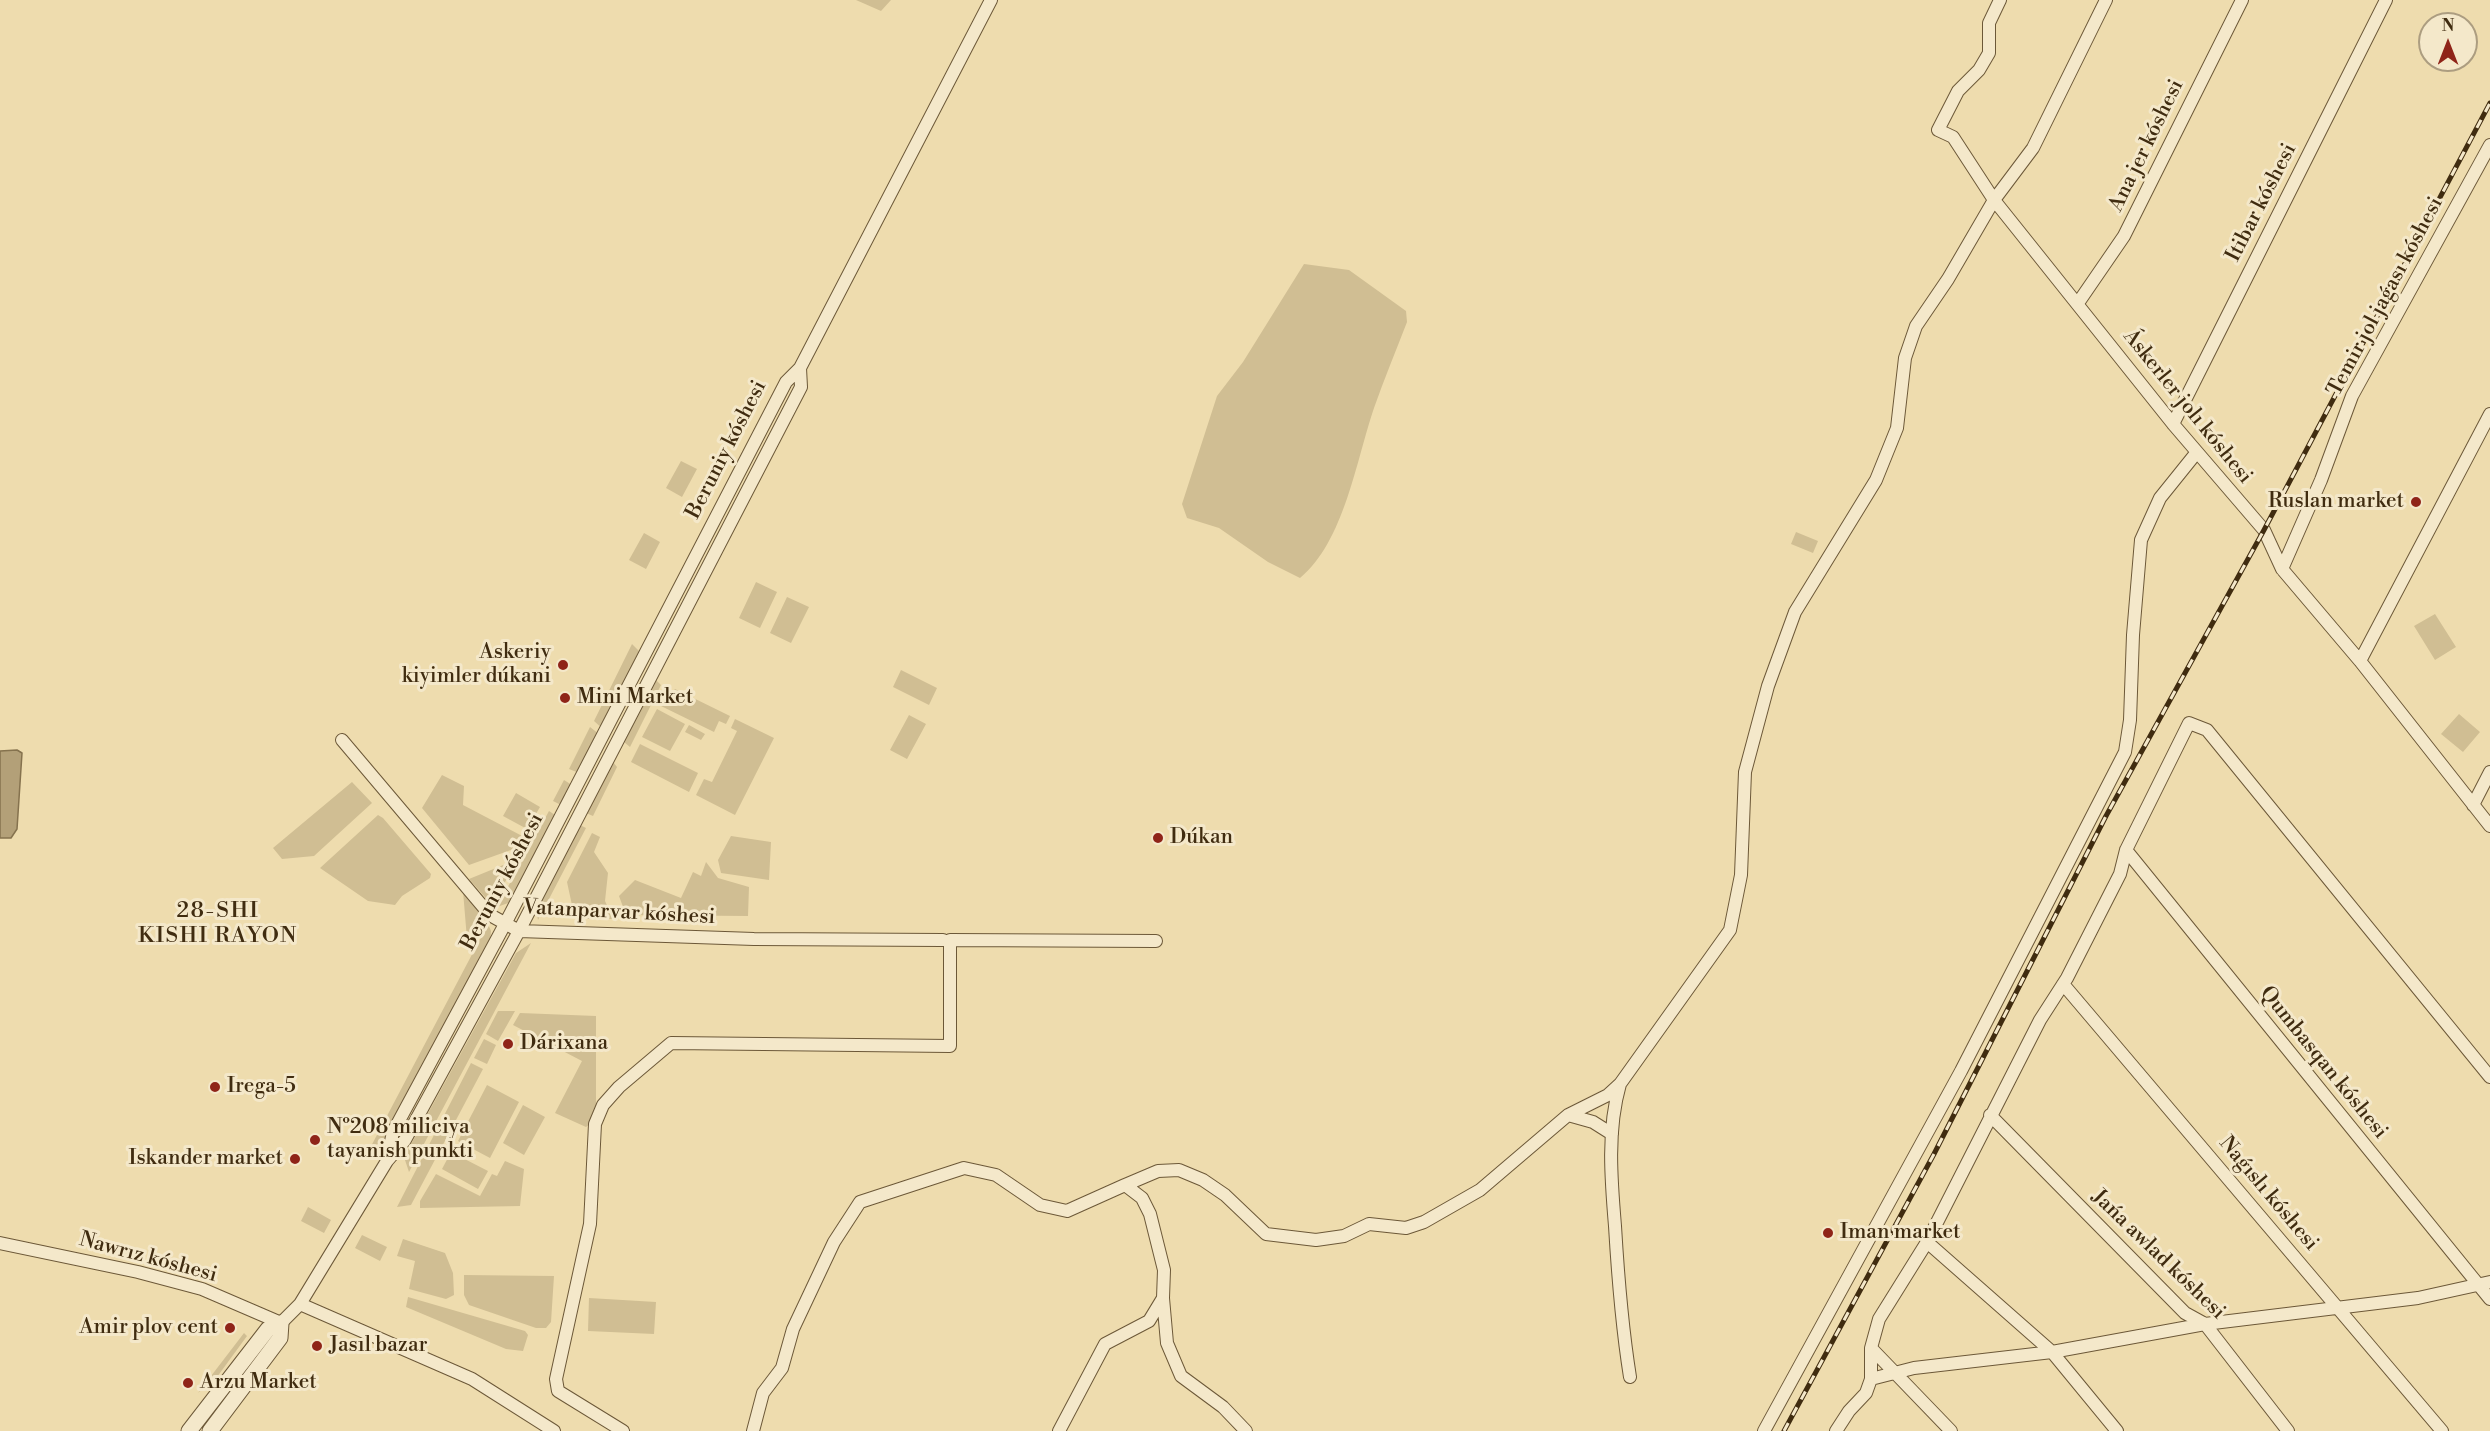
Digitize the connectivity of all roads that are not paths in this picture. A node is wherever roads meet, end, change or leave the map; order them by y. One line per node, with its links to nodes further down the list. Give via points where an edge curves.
1 (991, 0): 9 (street)
2 (2000, 0): 7 (street, Áskerler jolı kóshesi, via 1989,23 1989,53 1958,91 1938,130 1953,137)
3 (2106, 0): 7 (street, via 2033,148)
4 (2242, 0): 8 (street, Ana jer kóshesi, via 2124,236)
5 (2385, 0): 11 (street, Itibar kóshesi)
6 (2490, 145): 15 (street, Temir jol jaǵası kóshesi, via 2352,396)
7 (1994, 200): 8 (street, Áskerler jolı kóshesi); 28 (street, via 1916,326 1905,358 1897,428 1876,480 1796,612 1768,686 1745,772 1742,875 1730,930)
8 (2078, 303): 11 (street, Áskerler jolı kóshesi)
9 (800, 368): 13 (street, Beruniy kóshesi, via 786,382); 14 (street, Beruniy kóshesi, via 801,387)
10 (2490, 414): 16 (street)
11 (2173, 424): 12 (street, Áskerler jolı kóshesi)
12 (2198, 452): 15 (street, Áskerler jolı kóshesi, via 2264,530); 55 (street, via 2160,498 2141,540 2125,752 1961,1071)
13 (706, 537): 14 (street); 22 (street, Beruniy kóshesi)
14 (719, 543): 23 (street, Beruniy kóshesi)
15 (2282, 569): 16 (street, Áskerler jolı kóshesi)
16 (2360, 661): 19 (street, Áskerler jolı kóshesi)
17 (342, 740): 22 (street, Vatanparvar kóshesi, via 490,915)
18 (2490, 772): 19 (street)
19 (2473, 804): 20 (street, Áskerler jolı kóshesi)
20 (2490, 826)
21 (2126, 850): 26 (street, via 2120,874); 27 (street, via 2189,723 2207,730); 36 (street, Qumbasqan kóshesi)
22 (505, 924): 23 (street, Vatanparvar kóshesi); 32 (street, Beruniy kóshesi, via 393,1132)
23 (519, 931): 24 (street, Vatanparvar kóshesi, via 754,939); 32 (street, Beruniy kóshesi, via 405,1140)
24 (947, 940): 25 (street, Vatanparvar kóshesi); 51 (street, via 950,1046 671,1043 642,1065 603,1105 595,1124 590,1224 556,1386 558,1391)
25 (1156, 941)
26 (2063, 984): 30 (street); 40 (street, Naǵıslı kóshesi)
27 (2490, 1077)
28 (1620, 1084): 29 (street, via 1608,1095); 31 (street, via 1613,1107)
29 (1568, 1115): 31 (street, via 1593,1122); 33 (street, via 1480,1190 1406,1228 1369,1224 1344,1236 1316,1240 1266,1234 1225,1195 1179,1170 1158,1172)
30 (1990, 1115): 34 (street); 42 (street, Jańa awlad kóshesi, via 2185,1313)
31 (1612, 1134): 46 (street, via 1620,1311)
32 (387, 1161): 39 (street)
33 (1125, 1185): 37 (street, via 1142,1198 1150,1214 1164,1270); 52 (street, via 1066,1211 1041,1205 996,1175 964,1168 860,1202 834,1242 793,1329 782,1368 763,1393)
34 (1927, 1242): 43 (street, via 1879,1319); 44 (street)
35 (0, 1243): 41 (street, Nawrız kóshesi, via 202,1289)
36 (2484, 1283): 38 (street, Qumbasqan kóshesi); 40 (street, via 2418,1298)
37 (1163, 1298): 53 (street, via 1149,1321 1105,1344); 54 (street, via 1167,1343 1181,1376 1223,1407)
38 (2490, 1299)
39 (300, 1304): 41 (street); 50 (street, via 472,1379)
40 (2338, 1307): 42 (street); 60 (street, Naǵıslı kóshesi)
41 (281, 1323): 48 (street, via 268,1329); 49 (street, via 280,1338)
42 (2205, 1324): 44 (street); 59 (street, Jańa awlad kóshesi)
43 (1871, 1348): 45 (street); 47 (street)
44 (2052, 1352): 45 (street); 58 (street)
45 (1893, 1373): 47 (street); 57 (street)
46 (1630, 1377)
47 (1871, 1379): 56 (street, via 1866,1393)
48 (189, 1431)
49 (210, 1431)
50 (554, 1431)
51 (622, 1431)
52 (753, 1431)
53 (1059, 1431)
54 (1246, 1431)
55 (1764, 1431)
56 (1836, 1431)
57 (1951, 1431)
58 (2117, 1431)
59 (2288, 1431)
60 (2442, 1431)

